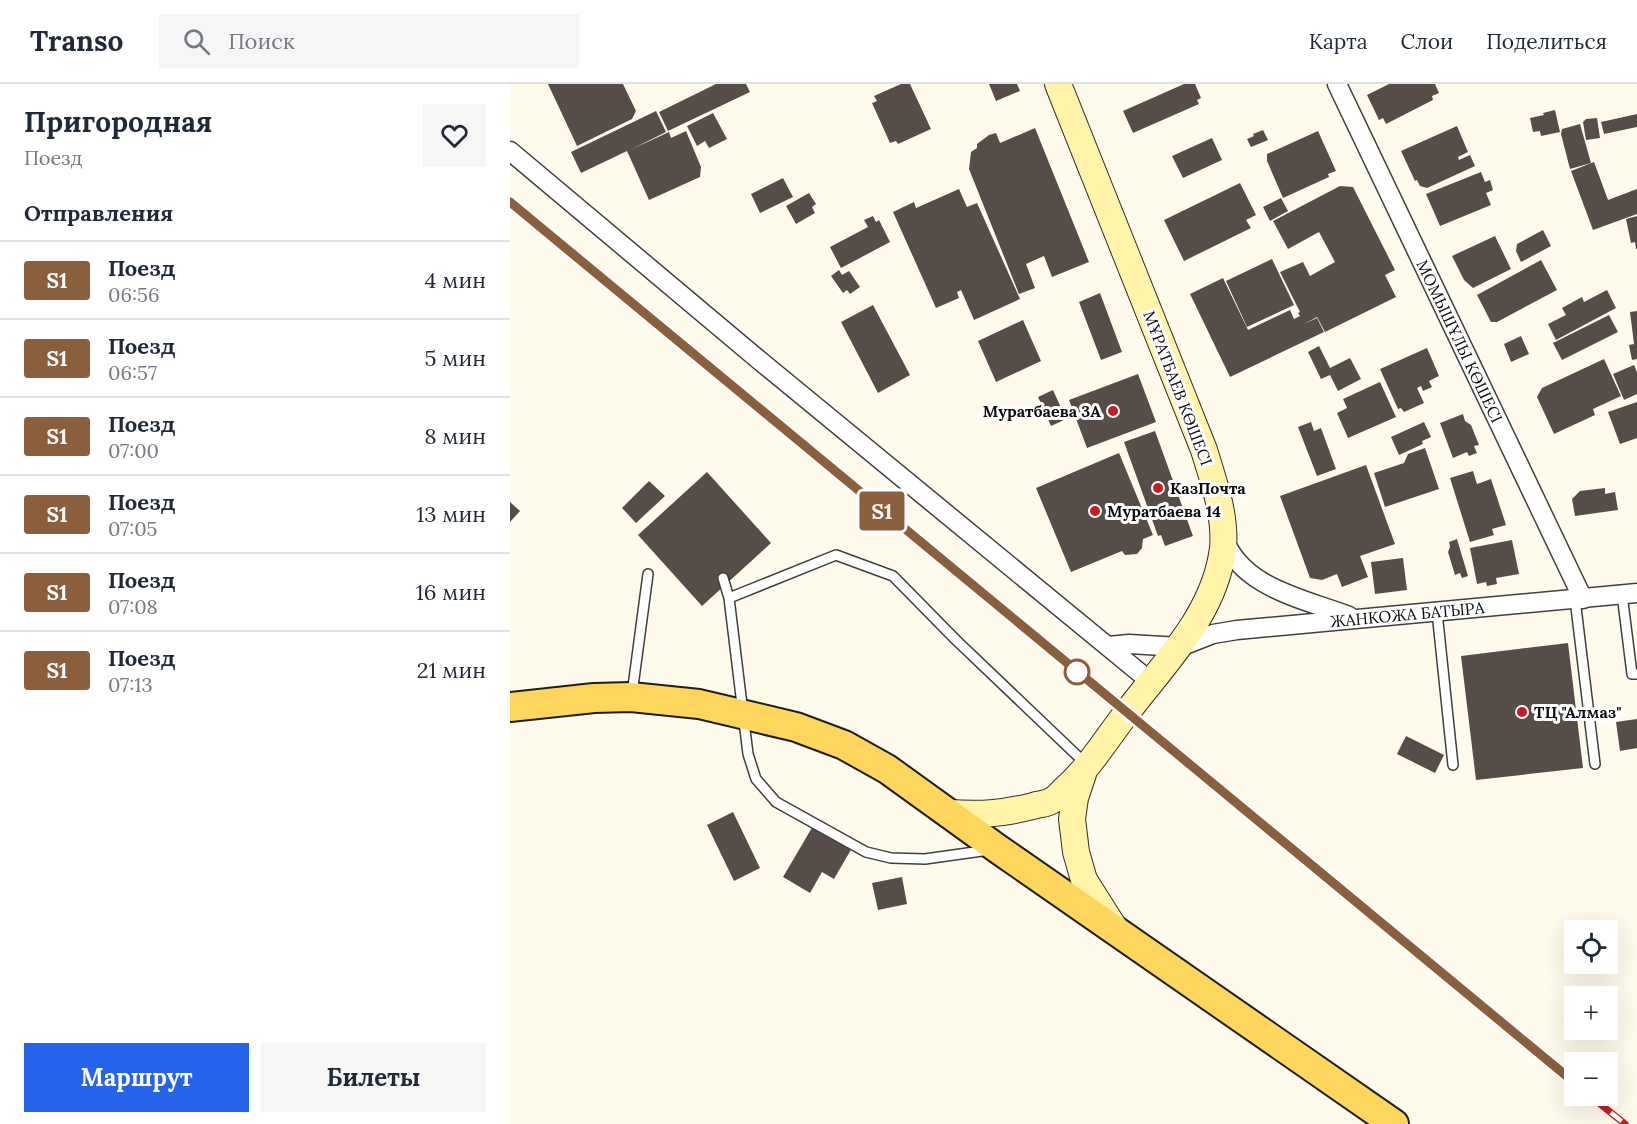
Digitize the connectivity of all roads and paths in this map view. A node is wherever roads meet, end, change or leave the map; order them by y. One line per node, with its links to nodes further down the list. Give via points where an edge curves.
1 (1058, 84): 4 (street, МҰРАТБАЕВ КӨШЕСІ, via 1204,450)
2 (1337, 84): 9 (street, МОМЫШҰЛЫ КӨШЕСІ)
3 (510, 151): 12 (street)
4 (1223, 535): 11 (street, via 1228,550 1253,576 1293,597); 13 (street, МҰРАТБАЕВ КӨШЕСІ, via 1210,593)
5 (648, 574): 16 (lane)
6 (723, 578): 8 (lane)
7 (1630, 594): 9 (street, ЖАНКОЖА БАТЫРА); 14 (lane, via 1632,674)
8 (729, 598): 18 (lane); 21 (lane, via 836,555 893,576)
9 (1579, 599): 10 (street, ЖАНКОЖА БАТЫРА); 19 (lane)
10 (1437, 612): 11 (street, ЖАНКОЖА БАТЫРА); 20 (lane)
11 (1353, 618): 13 (street, ЖАНКОЖА БАТЫРА, via 1214,633)
12 (1108, 646): 13 (street); 15 (street)
13 (1180, 647): 15 (street, МҰРАТБАЕВ КӨШЕСІ)
14 (1637, 674)
15 (1151, 682): 21 (street, МҰРАТБАЕВ КӨШЕСІ)
16 (632, 697): 17 (main road); 18 (main road)
17 (510, 707)
18 (741, 713): 22 (main road, via 796,727 844,746 887,769); 23 (lane, via 756,779 776,802 866,852 891,858 925,859)
19 (1595, 764)
20 (1453, 765)
21 (1085, 770): 22 (street, via 1052,801 984,815); 24 (street, via 1072,819 1076,852 1084,880)
22 (948, 813): 23 (main road)
23 (998, 849): 24 (main road)
24 (1116, 931): 25 (main road)
25 (1394, 1124)

